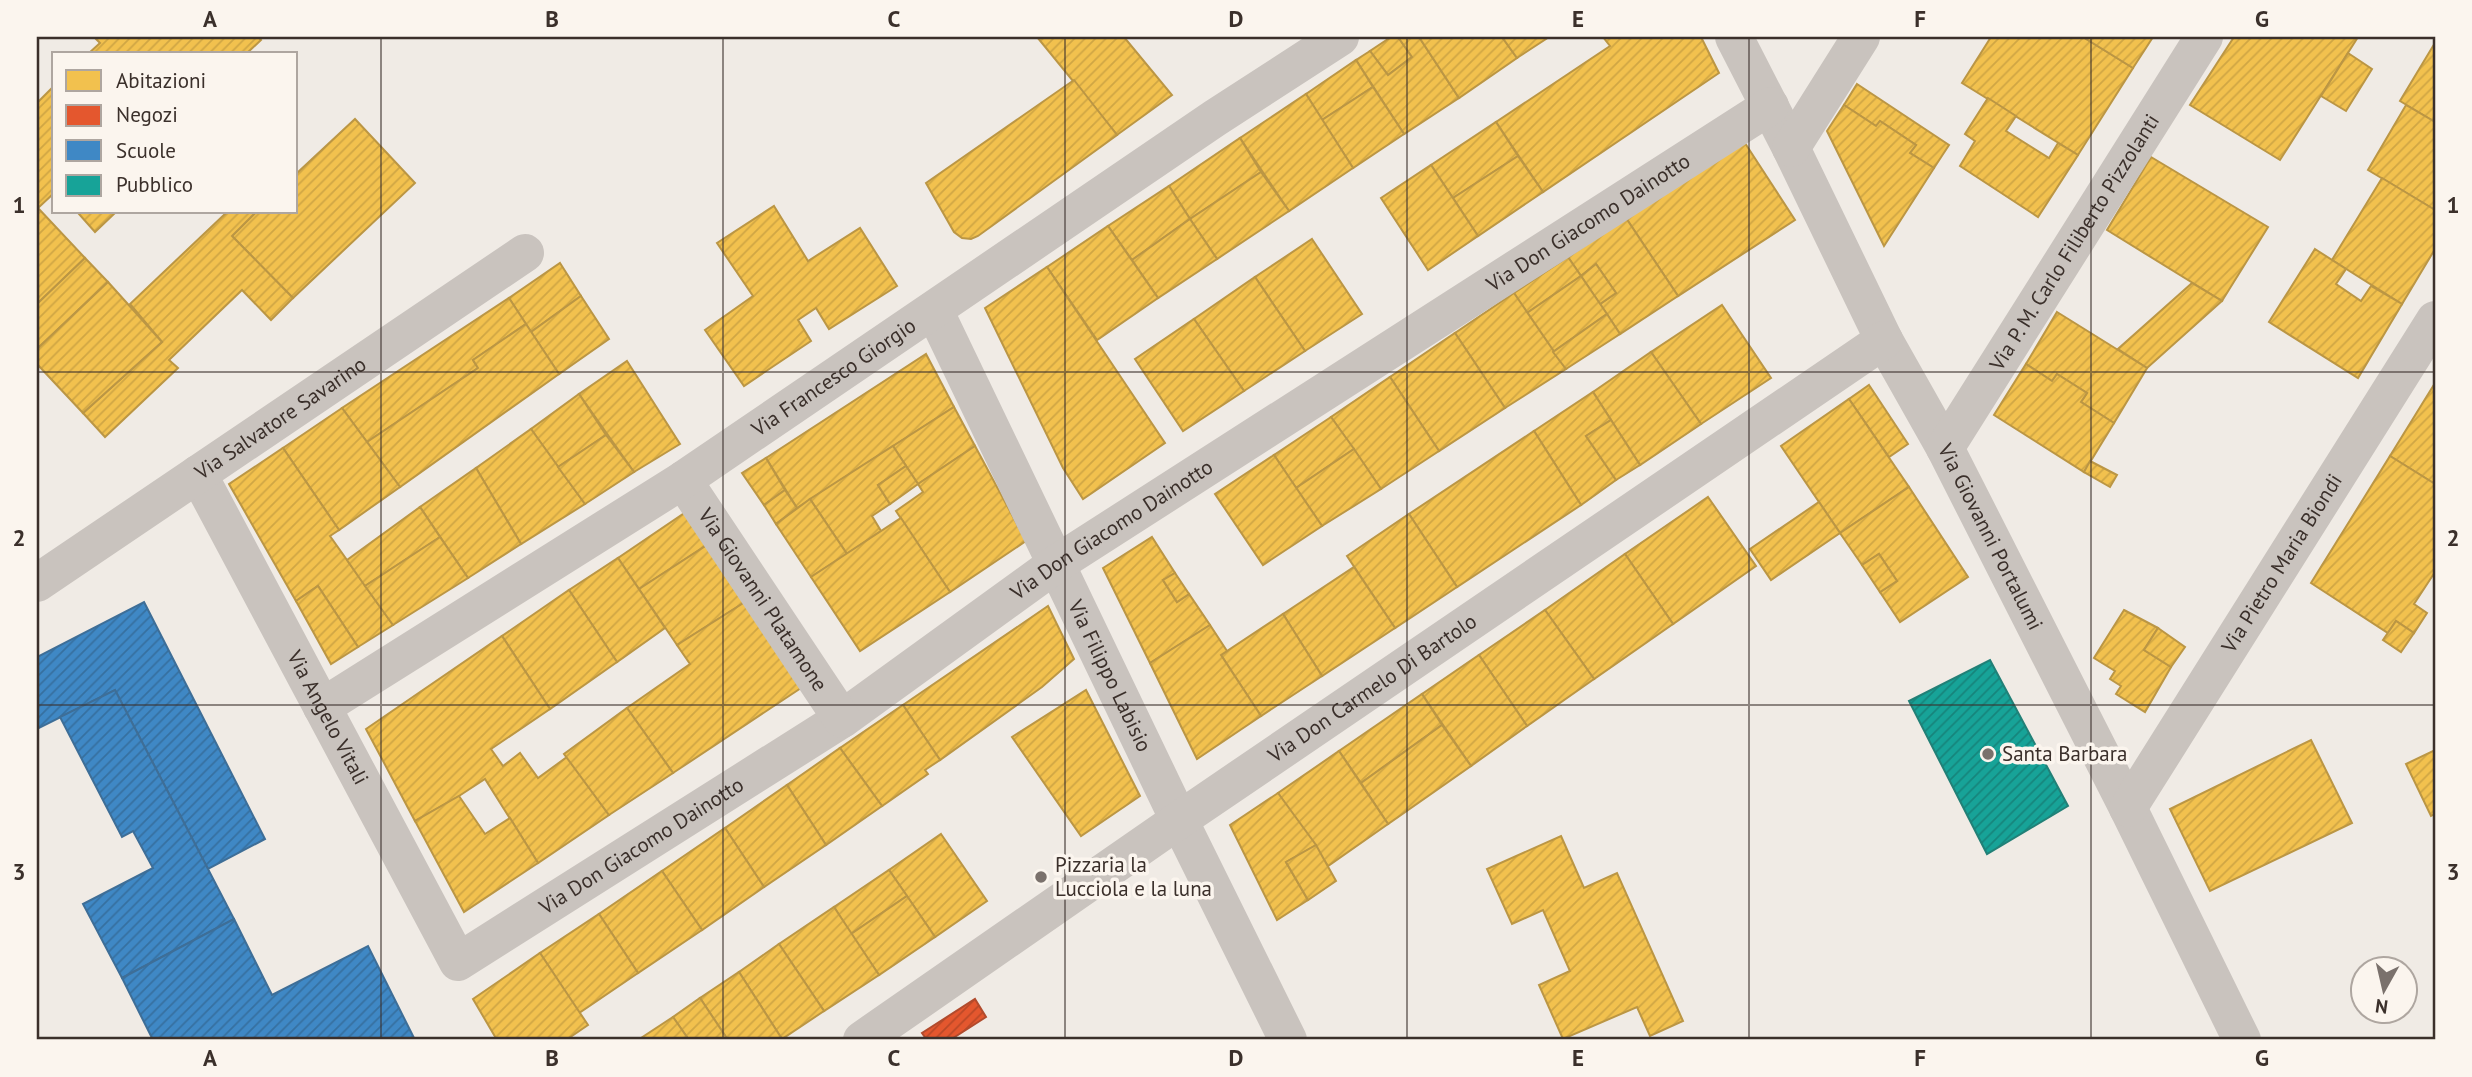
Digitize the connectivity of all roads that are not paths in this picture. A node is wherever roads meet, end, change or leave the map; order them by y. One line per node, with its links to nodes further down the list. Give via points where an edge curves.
1 (1340, 37): 8 (street, Via Francesco Giorgio)
2 (1734, 37): 5 (street, Via Giovanni Portalumi)
3 (1861, 37): 6 (street)
4 (2204, 37): 11 (street, Via P. M. Carlo Filiberto Pizzolanti)
5 (1770, 106): 6 (street, Via Giovanni Portalumi); 14 (street, Via Don Giacomo Dainotto)
6 (1791, 148): 10 (street, Via Giovanni Portalumi)
7 (525, 253): 12 (street, Via Salvatore Savarino)
8 (934, 310): 13 (street, Via Francesco Giorgio); 14 (street, Via Filippo Labisio)
9 (2435, 320): 18 (street, Via Pietro Maria Biondi)
10 (1884, 340): 11 (street, Via Giovanni Portalumi); 19 (street, Via Don Carmelo Di Bartolo)
11 (1945, 448): 18 (street, Via Giovanni Portalumi)
12 (198, 474): 15 (street, Via Salvatore Savarino); 16 (street, Via Angelo Vitali)
13 (683, 480): 16 (street, Via Francesco Giorgio); 17 (street, Via Giovanni Platamone)
14 (1056, 564): 17 (street, Via Don Giacomo Dainotto); 19 (street, Via Filippo Labisio)
15 (37, 583)
16 (322, 707): 20 (street, Via Angelo Vitali)
17 (842, 719): 20 (street, Via Don Giacomo Dainotto)
18 (2128, 808): 23 (street, Via Giovanni Portalumi)
19 (1178, 820): 21 (street, Via Don Carmelo Di Bartolo); 22 (street, Via Filippo Labisio)
20 (458, 962)
21 (862, 1040)
22 (1288, 1040)
23 (2242, 1040)

